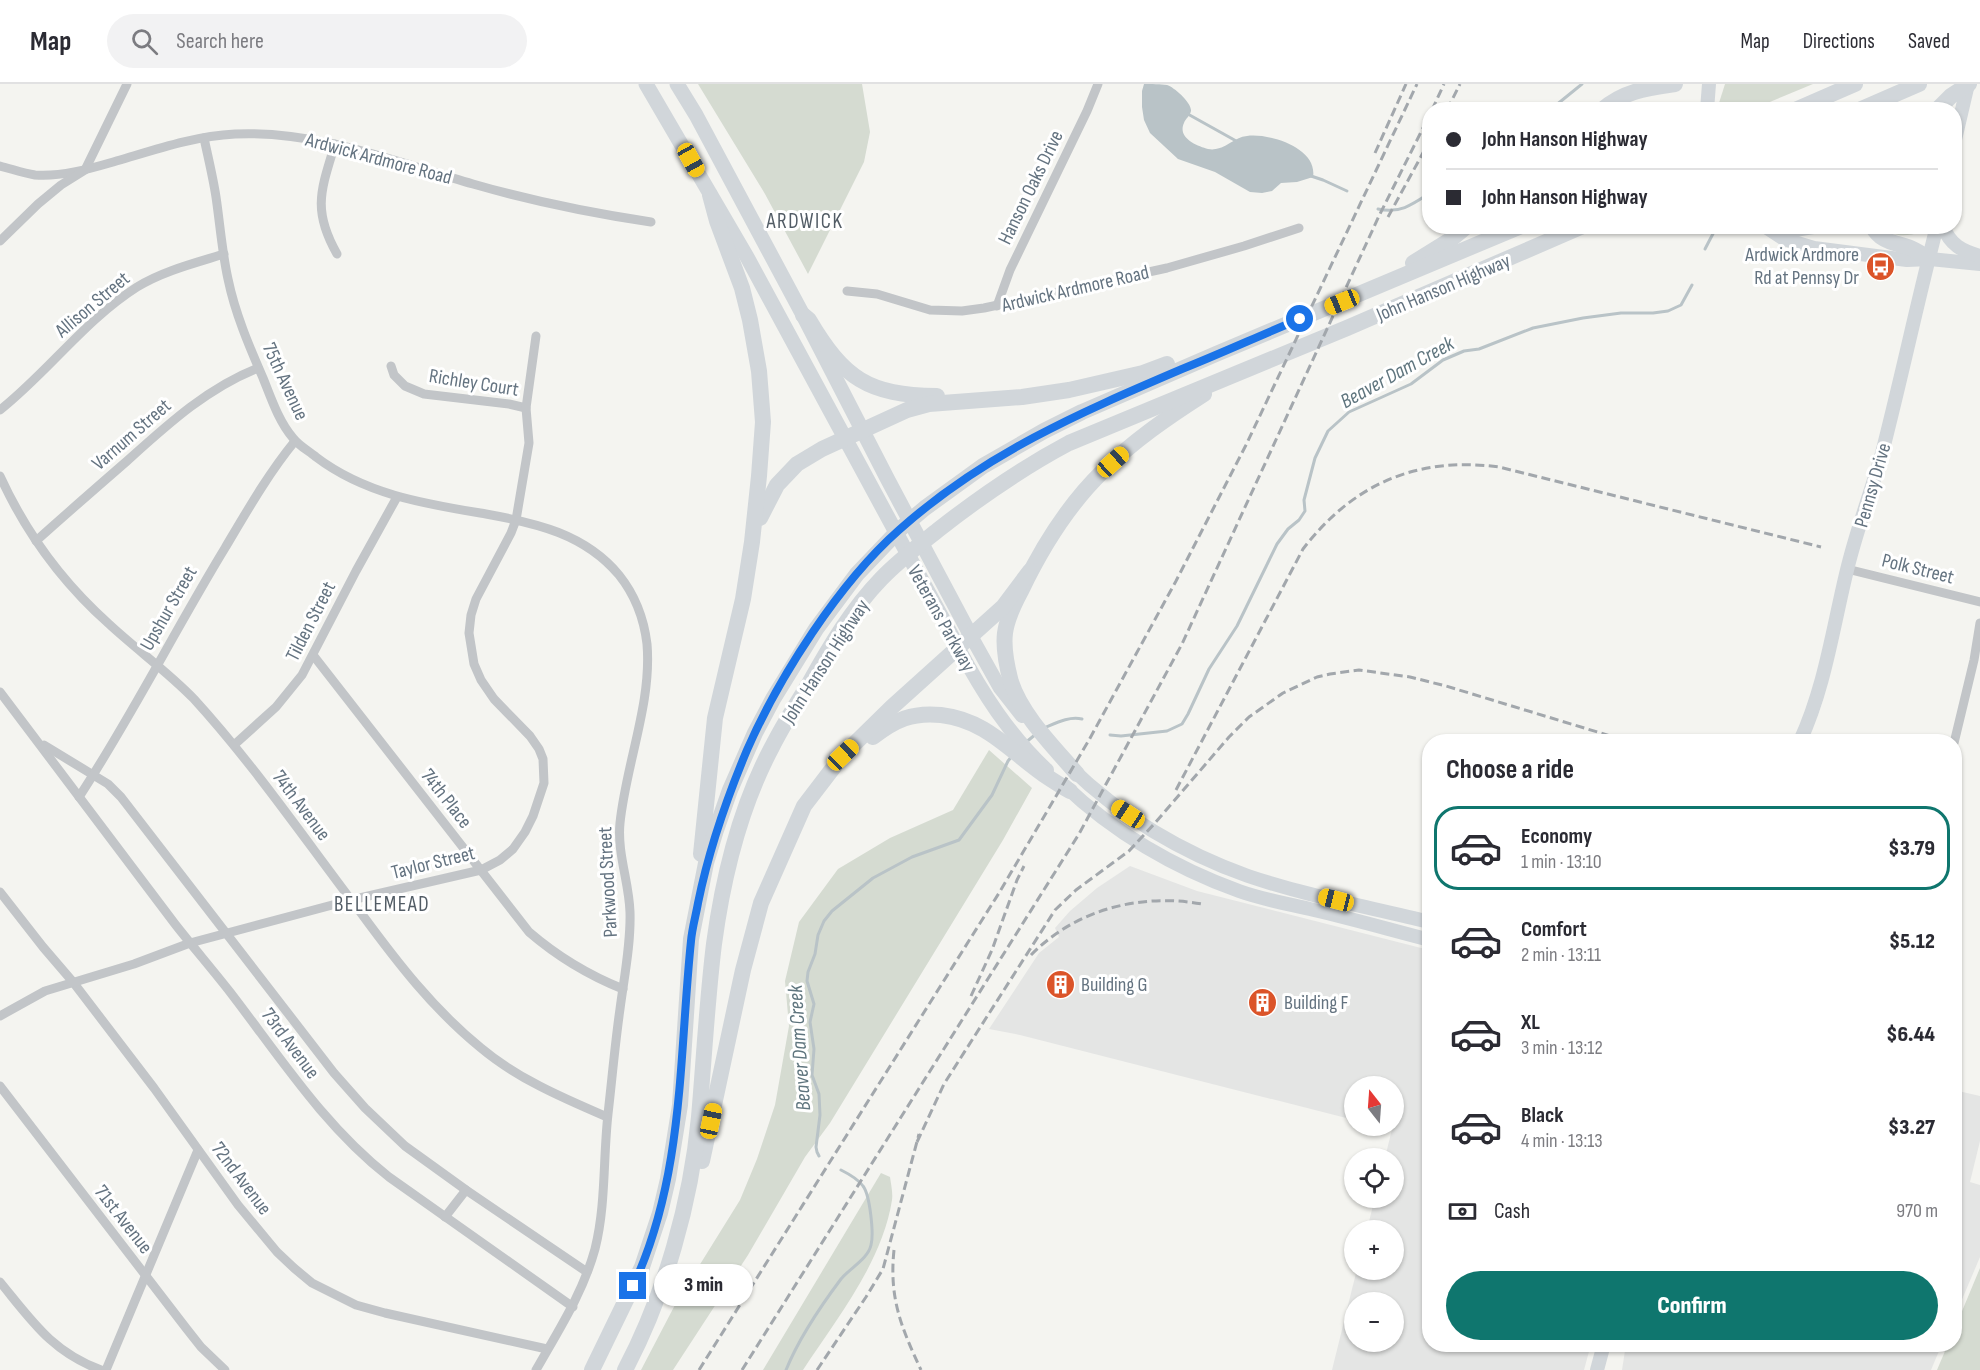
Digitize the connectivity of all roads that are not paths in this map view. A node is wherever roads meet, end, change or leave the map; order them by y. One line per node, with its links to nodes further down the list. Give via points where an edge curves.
1 (127, 84): 19 (street)
2 (646, 84): 20 (main road, Veterans Parkway)
3 (677, 84): 39 (main road, Veterans Parkway)
4 (1098, 84): 38 (street, Hanson Oaks Drive, via 1010,270)
5 (1675, 84): 10 (highway, via 1642,88)
6 (1709, 84): 11 (main road)
7 (1855, 84): 12 (highway)
8 (1919, 84): 13 (highway)
9 (1968, 84): 14 (highway); 15 (main road)
10 (1612, 102)
11 (1708, 102)
12 (1813, 102)
13 (1877, 102)
14 (1947, 102)
15 (1962, 109)
16 (204, 138): 17 (street, Ardwick Ardmore Road, via 266,134); 19 (street, Ardwick Ardmore Road); 31 (street, 75th Avenue)
17 (335, 144): 21 (street, Ardwick Ardmore Road, via 518,196); 32 (street, via 320,205 323,225)
18 (0, 166): 19 (street, Ardwick Ardmore Road, via 35,175)
19 (85, 170): 30 (street, via 38,204)
20 (710, 195): 49 (main road, Veterans Parkway); 55 (highway, via 742,288 759,371 763,423)
21 (651, 222)
22 (1299, 228): 38 (street, Ardwick Ardmore Road, via 1167,268)
23 (1457, 234): 36 (highway, via 1414,261)
24 (1502, 234): 36 (highway, John Hanson Highway)
25 (1564, 234): 44 (highway, John Hanson Highway)
26 (1776, 234): 34 (main road, via 1814,248 1907,260)
27 (1878, 234): 34 (highway)
28 (1935, 234): 34 (main road, Pennsy Drive)
29 (1947, 234): 33 (main road, via 1954,246)
30 (0, 242)
31 (224, 254): 43 (street, 75th Avenue, via 233,300); 47 (street, Allison Street, via 154,278 125,296)
32 (337, 254)
33 (1980, 256)
34 (1930, 259): 35 (main road); 56 (main road, Pennsy Drive, via 1880,457)
35 (1980, 264)
36 (1393, 281): 41 (highway, John Hanson Highway)
37 (847, 291): 38 (street, Ardwick Ardmore Road, via 877,294 945,311)
38 (997, 306)
39 (803, 315): 45 (highway, via 833,357 870,385 912,396); 48 (main road, Veterans Parkway)
40 (536, 336): 46 (street, Taylor Street)
41 (1216, 354): 45 (highway, via 1191,356 1143,373 1069,390); 80 (highway, John Hanson Highway, via 1017,445 925,508 878,550 816,629 755,733 716,830)
42 (391, 366): 46 (street, Richley Court, via 405,386 424,394)
43 (258, 368): 50 (street, 75th Avenue, via 283,424); 54 (street, Varnum Street, via 209,393 180,415)
44 (1244, 370): 57 (highway, via 1154,428 1102,472 1062,519); 90 (highway, John Hanson Highway, via 1068,443 1003,481 895,565 861,602 824,656 771,747 733,853 715,941 699,1118)
45 (1007, 398): 48 (highway, via 929,404)
46 (526, 408): 53 (street, Taylor Street, via 529,443)
47 (0, 410)
48 (862, 431): 49 (highway); 60 (main road, Veterans Parkway, via 938,576)
49 (844, 439): 55 (highway, via 787,473 770,496); 60 (main road, Veterans Parkway, via 925,587)
50 (295, 441): 52 (street, 75th Avenue, via 327,465); 62 (street, Upshur Street, via 278,460)
51 (0, 476): 54 (street, 74th Avenue)
52 (397, 497): 53 (street, 75th Avenue); 61 (street, Tilden Street)
53 (516, 520): 74 (street, Taylor Street, via 476,599 469,633 480,680 530,736 543,759 544,783 533,816 513,849); 83 (street, Parkwood Street, via 558,531 599,555 631,592 644,625 647,670 620,822 630,913)
54 (36, 541): 62 (street, 74th Avenue, via 75,591)
55 (752, 542): 80 (highway, via 716,718)
56 (1847, 568): 58 (street, Polk Street); 65 (main road, Pennsy Drive, via 1818,691)
57 (1030, 571): 60 (highway, via 1003,607); 64 (highway, via 1005,635)
58 (1980, 602)
59 (1980, 623): 66 (street)
60 (964, 642): 64 (main road, Veterans Parkway); 71 (main road, Veterans Parkway, via 995,710 1026,749); 73 (highway, via 843,755 804,806)
61 (313, 655): 68 (street, Tilden Street, via 292,689); 74 (street, 74th Place)
62 (156, 664): 68 (street, 74th Avenue, via 194,699); 70 (street, Upshur Street)
63 (0, 692): 67 (street, 73rd Avenue)
64 (1013, 697): 69 (highway)
65 (1803, 734)
66 (1956, 734)
67 (38, 742): 70 (street, 73rd Avenue); 72 (street, 73rd Avenue)
68 (234, 745): 76 (street, 74th Avenue)
69 (1077, 774): 77 (main road, via 1144,825 1219,864 1270,883)
70 (93, 775): 72 (street, Upshur Street); 78 (street, 73rd Avenue, via 121,797)
71 (1070, 791): 73 (highway, via 977,724 951,716 917,714 887,727 851,754); 79 (main road, Veterans Parkway, via 1121,831 1175,863 1238,891)
72 (79, 797): 81 (street, 73rd Avenue)
73 (788, 838): 90 (highway, via 761,903 696,1184)
74 (481, 870): 76 (street, Taylor Street); 83 (street, 74th Place, via 529,932 548,948 572,965)
75 (0, 892): 82 (street, 72nd Avenue)
76 (351, 900): 78 (street, Taylor Street); 86 (street, 74th Avenue, via 419,990 483,1050 528,1080)
77 (1422, 920)
78 (226, 933): 81 (street, Taylor Street); 88 (street, 73rd Avenue, via 334,1074 365,1108 405,1146)
79 (1422, 938)
80 (691, 939): 101 (highway, John Hanson Highway, via 680,1105 660,1213 642,1267)
81 (190, 943): 82 (street, Taylor Street); 89 (street, 73rd Avenue, via 339,1132 372,1163)
82 (73, 982): 84 (street, Taylor Street, via 45,991); 87 (street, 72nd Avenue)
83 (623, 989): 86 (street, Parkwood Street)
84 (0, 1016)
85 (0, 1086): 92 (street, 71st Avenue)
86 (608, 1117): 91 (street, Parkwood Street, via 600,1225)
87 (198, 1150): 92 (street); 95 (street, 72nd Avenue, via 277,1252 312,1283 356,1305)
88 (465, 1190): 89 (street); 91 (street, 73rd Avenue)
89 (445, 1217): 94 (street, 73rd Avenue)
90 (674, 1245): 102 (highway, John Hanson Highway, via 666,1275)
91 (587, 1272): 94 (street, Parkwood Street)
92 (146, 1275): 98 (street); 99 (street, 71st Avenue, via 201,1347)
93 (0, 1281): 97 (street, via 61,1350)
94 (573, 1306): 95 (street, Parkwood Street)
95 (548, 1349): 100 (street, Parkwood Street)
96 (1602, 1352): 103 (main road)
97 (101, 1370)
98 (106, 1370)
99 (225, 1370)
100 (536, 1370)
101 (592, 1370)
102 (625, 1370)
103 (1597, 1370)

